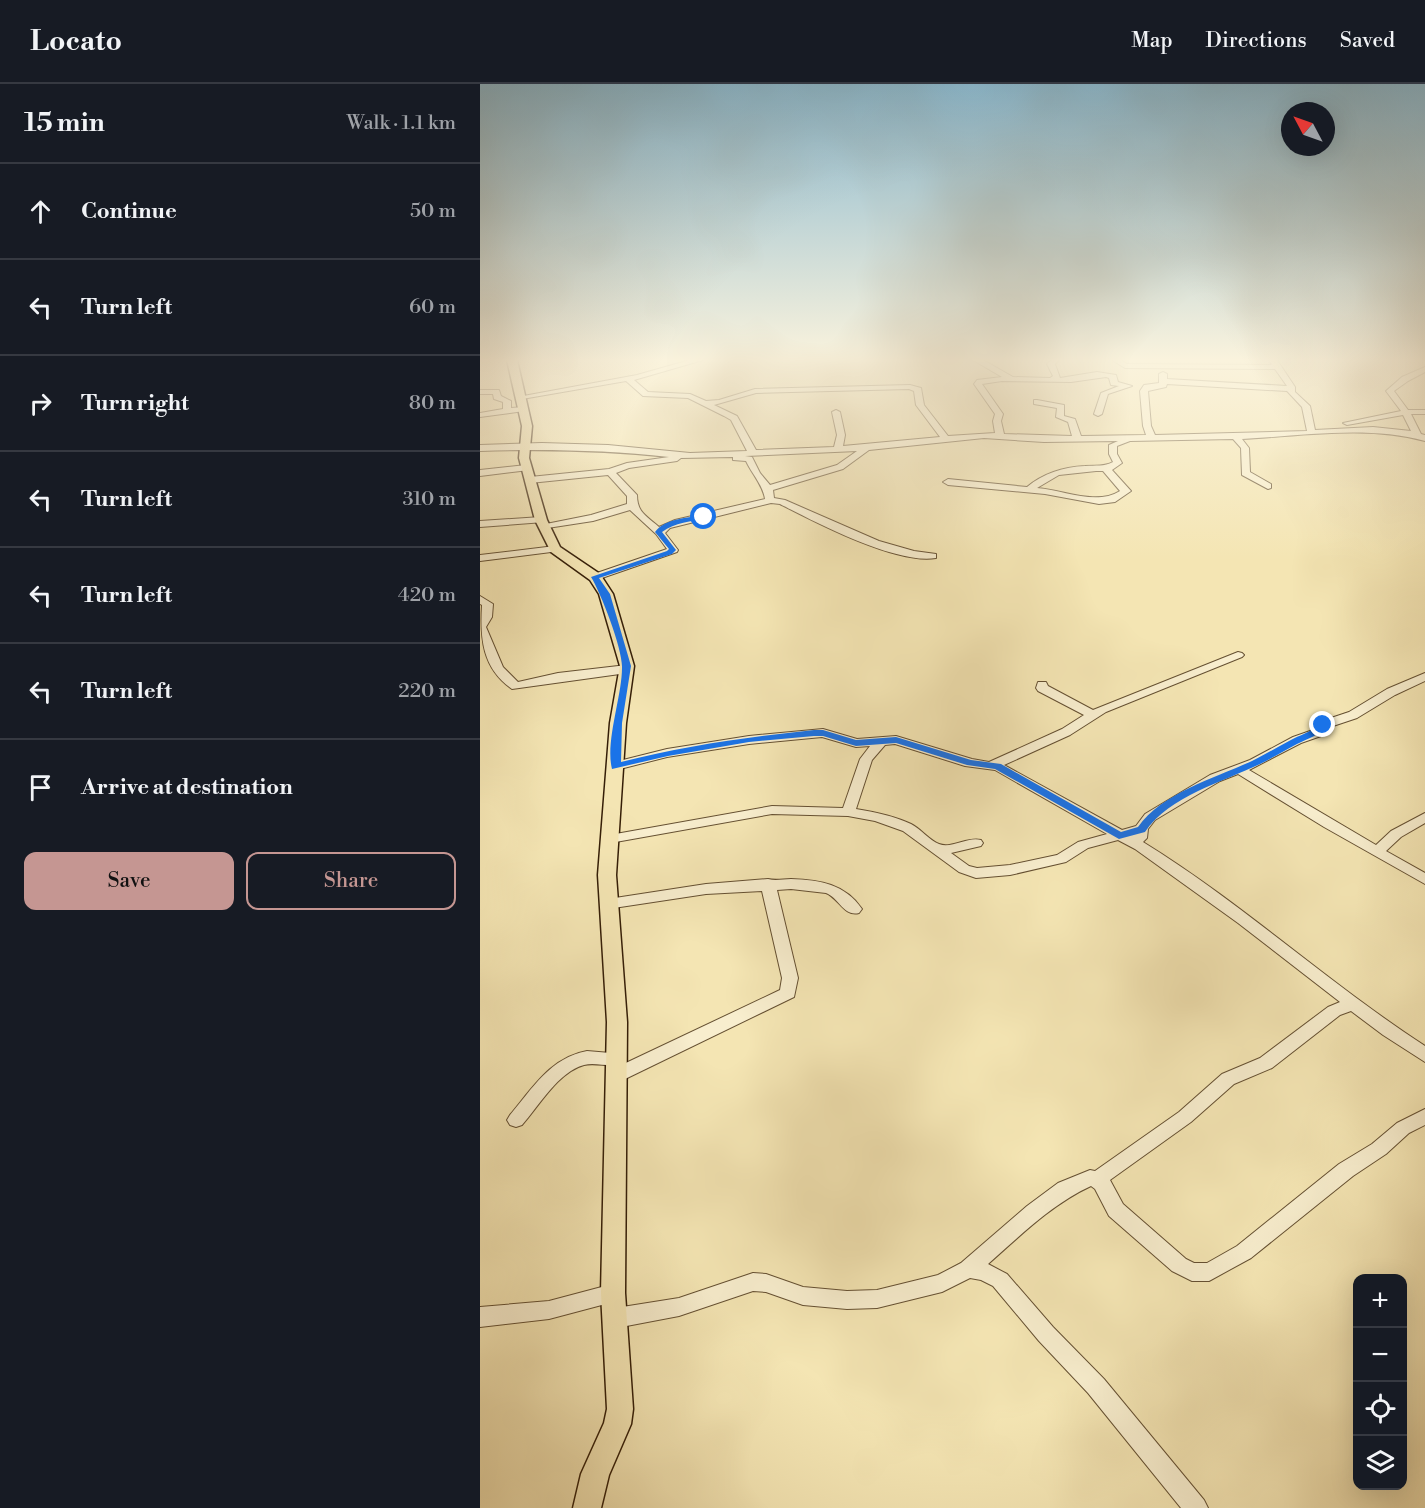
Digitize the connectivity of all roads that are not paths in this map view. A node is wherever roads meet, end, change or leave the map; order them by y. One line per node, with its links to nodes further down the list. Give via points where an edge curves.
1 (528, 426): 18 (main road)
2 (739, 426): 23 (street)
3 (839, 426): 21 (street)
4 (936, 426): 15 (street)
5 (998, 426): 11 (street)
6 (1074, 426): 16 (street)
7 (1147, 426): 13 (street)
8 (1314, 426): 10 (street)
9 (1332, 426): 10 (street)
10 (1316, 431): 12 (street); 14 (street, via 1377,430)
11 (1000, 435): 15 (street); 16 (street)
12 (1234, 436): 13 (street); 31 (street, via 1245,448 1245,473)
13 (1151, 437): 17 (street)
14 (1421, 437)
15 (945, 438): 22 (street)
16 (1077, 438): 17 (street)
17 (1134, 438): 26 (street, via 1113,445 1118,463)
18 (526, 446): 19 (street); 20 (street); 29 (main road)
19 (480, 448)
20 (614, 448): 25 (street); 27 (street)
21 (838, 448): 22 (street); 23 (street)
22 (866, 448): 33 (street, via 841,467 778,484)
23 (753, 453): 24 (street)
24 (720, 455): 25 (street); 33 (street, via 726,459 749,459)
25 (690, 456): 27 (street)
26 (1107, 469): 32 (street, via 1061,471); 32 (street, via 1126,491 1112,500)
27 (612, 471): 29 (street); 34 (street, via 632,495)
28 (480, 473): 29 (street)
29 (528, 474): 36 (main road)
30 (948, 482): 32 (street)
31 (1268, 486)
32 (1030, 489)
33 (769, 494): 37 (street, via 732,512 674,522); 39 (street, via 893,550)
34 (632, 506): 36 (street, via 593,518); 37 (street)
35 (480, 524): 36 (street)
36 (543, 524): 38 (main road)
37 (659, 532): 41 (street, via 673,550)
38 (555, 549): 40 (street); 41 (main road)
39 (932, 556)
40 (480, 558)
41 (595, 577): 45 (main road, via 606,594)
42 (480, 599): 43 (street, via 488,604)
43 (480, 627): 45 (street, via 498,668 516,686)
44 (1238, 655): 48 (street)
45 (627, 669): 51 (main road)
46 (1421, 682): 52 (street, via 1391,692 1353,715 1325,724 1313,735)
47 (1042, 685): 48 (street, via 1053,696)
48 (1092, 714): 50 (street, via 1066,732)
49 (880, 742): 50 (street, via 896,740 970,763); 51 (street, via 856,743 814,733 667,753); 53 (street, via 866,759)
50 (993, 765): 56 (street)
51 (616, 766): 57 (main road)
52 (1239, 769): 55 (street, via 1164,807); 61 (street)
53 (848, 812): 57 (street, via 772,810); 60 (street, via 901,825)
54 (1425, 817): 61 (street)
55 (1141, 830): 56 (street); 59 (street)
56 (1119, 836): 59 (street); 60 (street, via 1083,845 1061,859 994,872 969,871)
57 (610, 839): 64 (main road)
58 (976, 843): 60 (street)
59 (1140, 846): 66 (street)
60 (939, 849)
61 (1377, 851): 62 (street)
62 (1425, 879)
63 (768, 884): 64 (street); 65 (street, via 828,888); 68 (street, via 790,978 788,993)
64 (607, 904): 68 (main road, via 616,992)
65 (854, 909)
66 (1355, 1003): 67 (street); 71 (street, via 1334,1011 1266,1063 1228,1079 1185,1117)
67 (1425, 1055)
68 (616, 1067): 70 (street, via 593,1058 578,1060 554,1077); 75 (main road)
69 (1425, 1116): 71 (street, via 1346,1170 1244,1252 1209,1272 1192,1272 1179,1265 1116,1210)
70 (516, 1120)
71 (1098, 1179): 72 (street, via 1078,1181 1065,1189)
72 (993, 1248): 73 (street); 74 (street)
73 (968, 1269): 74 (street, via 984,1271); 77 (street, via 942,1283 877,1299 803,1296 753,1282 679,1307)
74 (1000, 1280): 79 (street, via 1096,1386)
75 (613, 1293): 76 (street, via 549,1310); 77 (main road)
76 (480, 1317)
77 (616, 1318): 78 (main road, via 618,1417 595,1474)
78 (587, 1508)
79 (1196, 1508)

